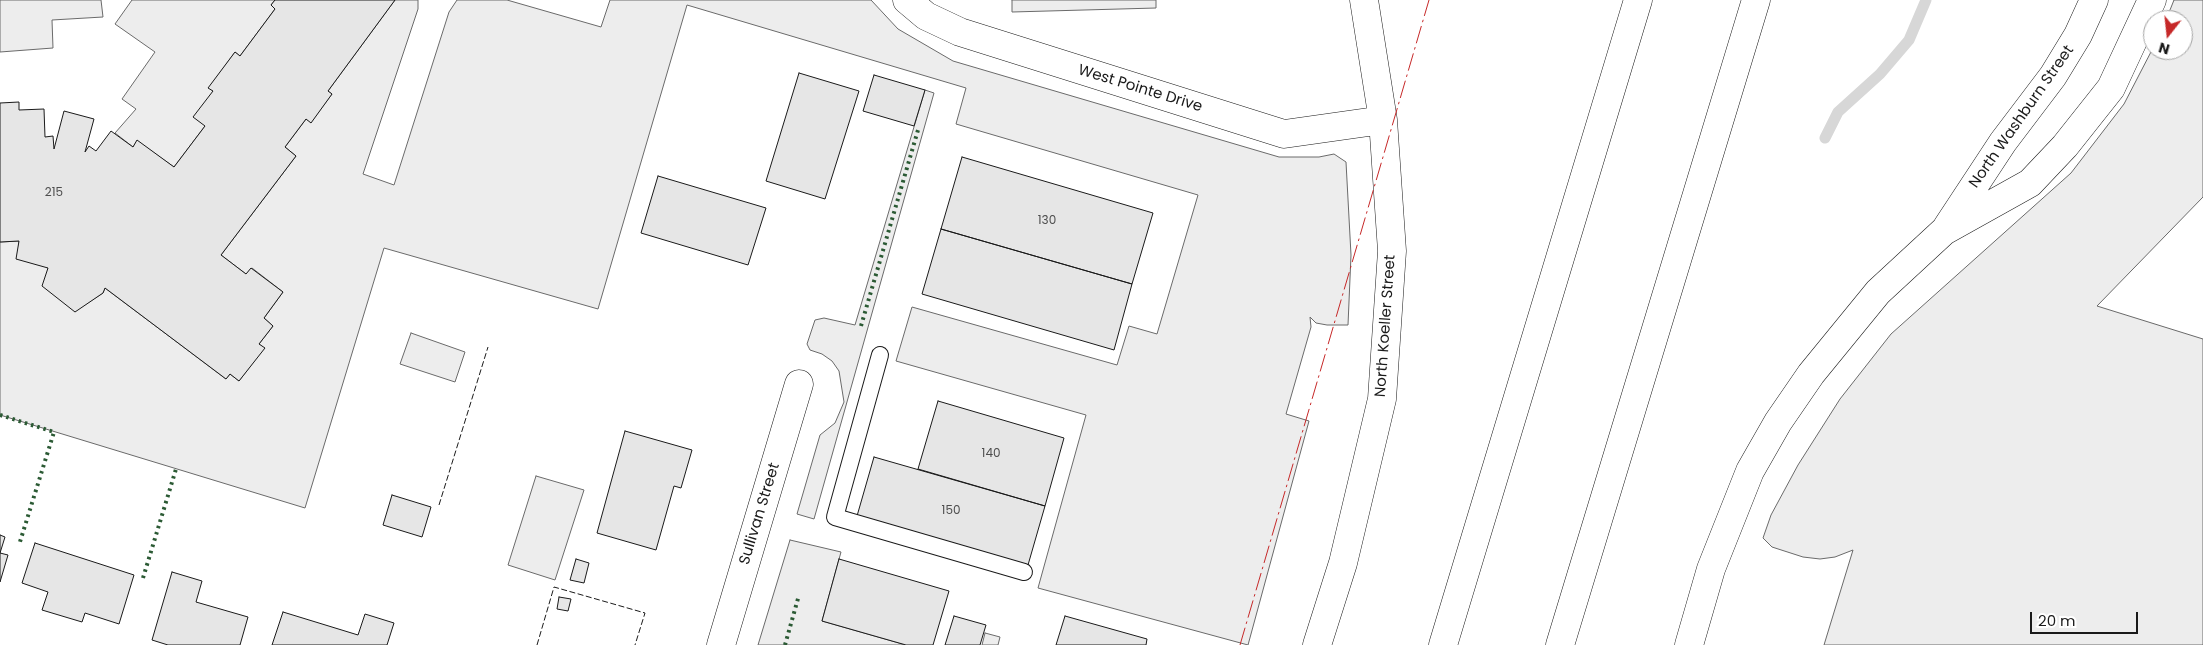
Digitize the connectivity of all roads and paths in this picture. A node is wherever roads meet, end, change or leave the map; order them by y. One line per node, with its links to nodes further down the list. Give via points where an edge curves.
1 (907, 0): 7 (main road, West Pointe Drive, via 926,16 960,32 1284,134)
2 (1364, 0): 7 (main road, North Koeller Street)
3 (1638, 0): 14 (main road)
4 (1756, 0): 15 (main road)
5 (2094, 0): 8 (main road, North Washburn Street, via 2054,76 2003,142)
6 (2152, 0): 8 (main road, North Washburn Street, via 2111,88 2065,146 2030,183)
7 (1384, 120): 13 (main road, North Koeller Street, via 1392,251 1382,399 1343,563)
8 (1944, 231): 16 (main road, North Washburn Street, via 1878,292 1840,336 1778,422 1746,480 1711,569)
9 (880, 355): 11 (lane, via 835,517)
10 (800, 384): 12 (main road, Sullivan Street)
11 (1024, 572)
12 (721, 645)
13 (1317, 645)
14 (1443, 645)
15 (1560, 645)
16 (1689, 645)

